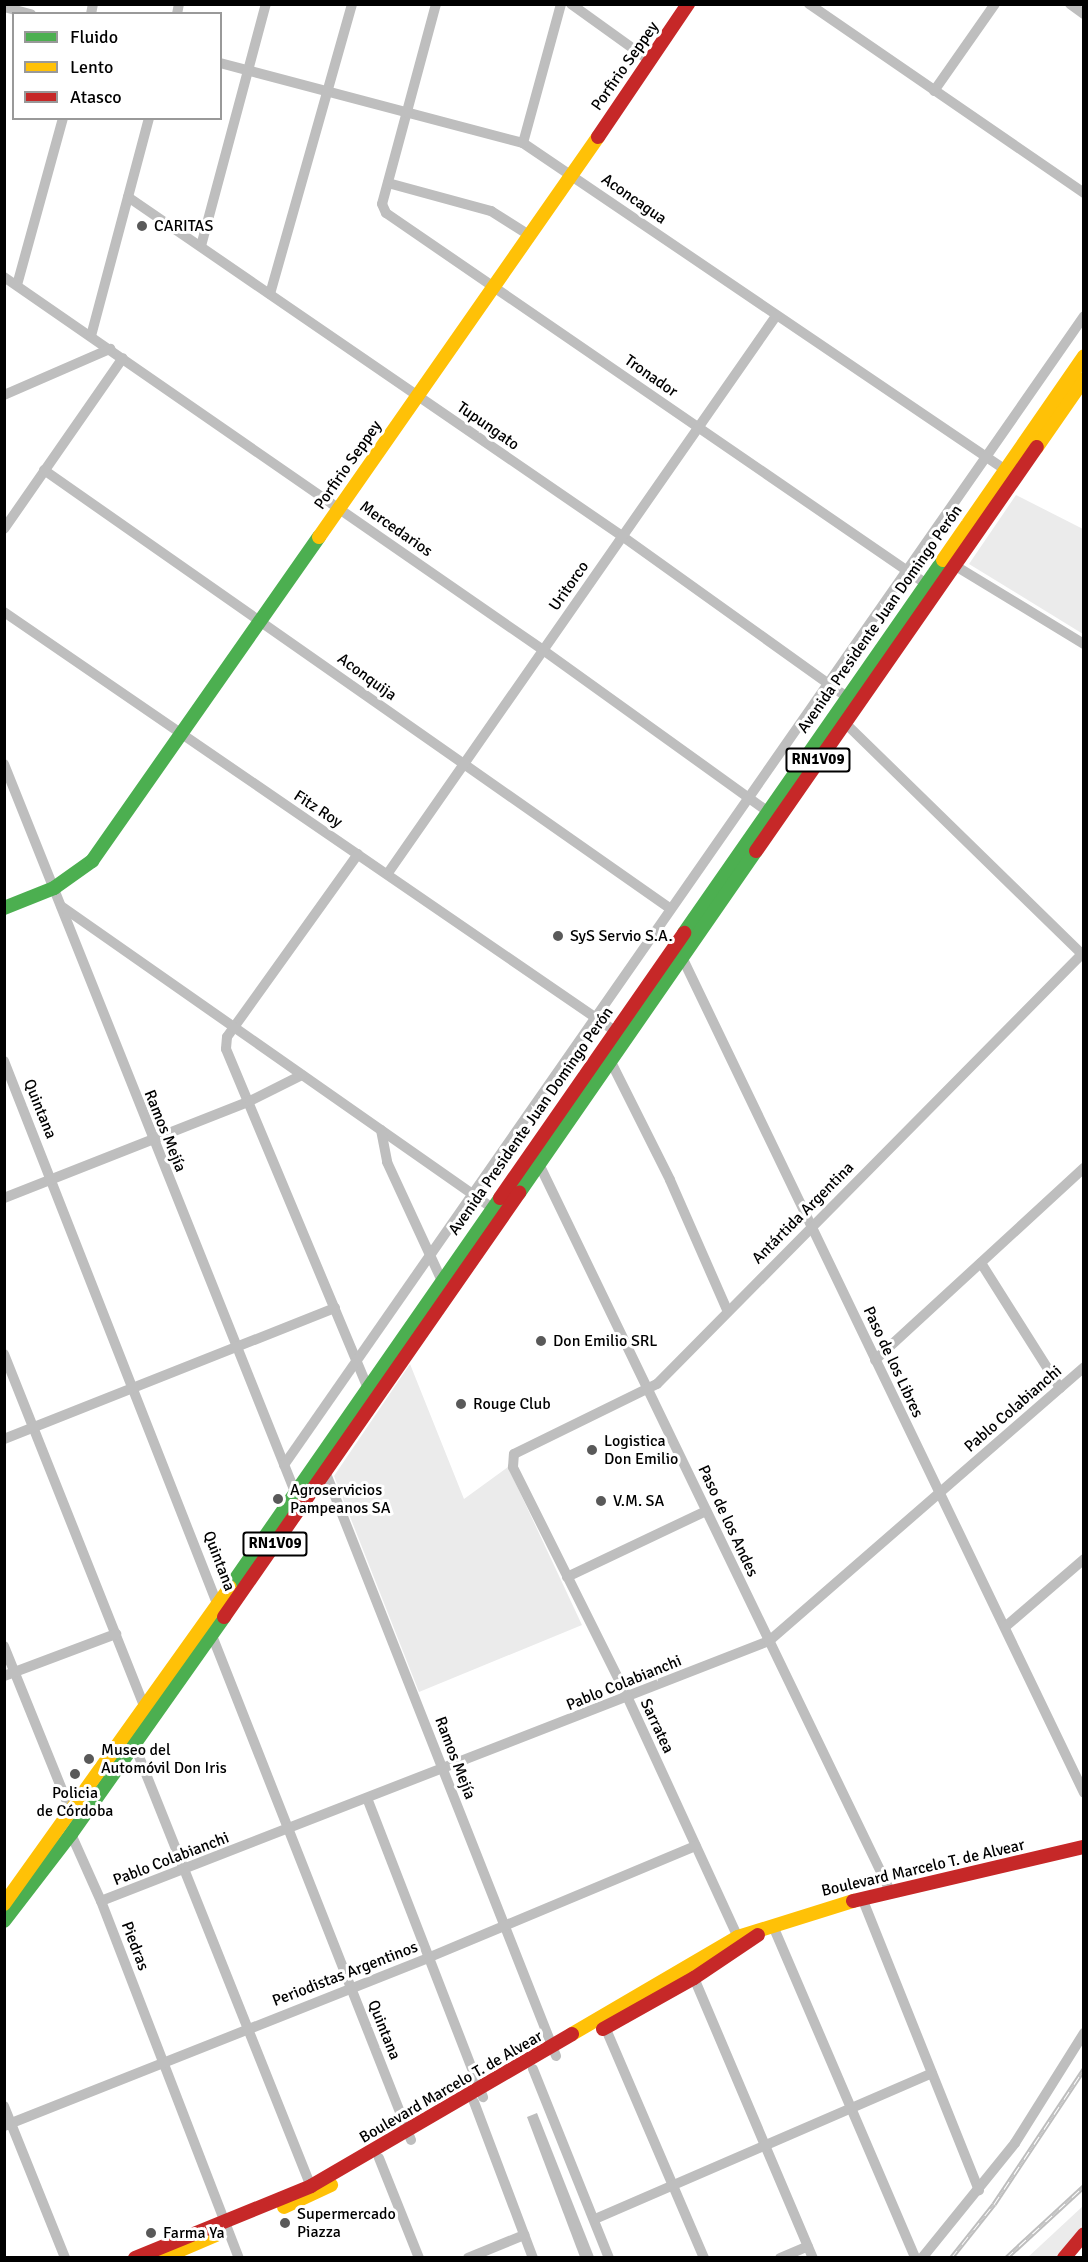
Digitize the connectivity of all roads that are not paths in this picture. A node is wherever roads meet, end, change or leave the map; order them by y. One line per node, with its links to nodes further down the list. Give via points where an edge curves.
1 (266, 4): 15 (street)
2 (352, 4): 17 (street)
3 (436, 4): 18 (street)
4 (561, 4): 21 (street)
5 (571, 4): 13 (street)
6 (809, 4): 16 (street)
7 (995, 4): 16 (street)
8 (1070, 4): 12 (street)
9 (686, 5): 13 (main road, Porfirio Seppey)
10 (6, 8): 11 (street)
11 (23, 12)
12 (1083, 14)
13 (649, 60): 22 (main road, Porfirio Seppey)
14 (222, 64): 15 (street, Aconcagua)
15 (248, 70): 17 (street, Aconcagua); 27 (street)
16 (934, 90): 24 (street)
17 (329, 92): 18 (street, Aconcagua); 31 (street)
18 (407, 111): 21 (street, Aconcagua); 23 (street)
19 (62, 120): 29 (street)
20 (148, 120): 25 (street)
21 (523, 143): 22 (street, Aconcagua)
22 (571, 174): 26 (main road, Porfirio Seppey); 32 (street, Aconcagua)
23 (388, 183): 26 (street, via 491,211); 30 (street, Tronador, via 382,204 386,213)
24 (1083, 193)
25 (128, 197): 27 (street, Tupungato); 34 (street)
26 (529, 235): 30 (main road, Porfirio Seppey)
27 (201, 246): 31 (street, Tupungato)
28 (4, 277): 29 (street, Mercedarios)
29 (17, 285): 34 (street, Mercedarios)
30 (495, 287): 40 (main road, Porfirio Seppey); 41 (street, Tronador)
31 (270, 294): 40 (street, Tupungato)
32 (776, 316): 41 (street, Uritorco); 42 (street, Aconcagua)
33 (1083, 316): 42 (street, Avenida Presidente Juan Domingo Perón)
34 (91, 336): 35 (street, Mercedarios)
35 (110, 349): 37 (street, Mercedarios); 39 (street)
36 (1083, 356): 44 (main road, Avenida Presidente Juan Domingo Perón / RN1V09)
37 (123, 358): 43 (street); 45 (street, Mercedarios)
38 (1083, 379): 48 (main road, Avenida Presidente Juan Domingo Perón / RN1V09)
39 (4, 395)
40 (417, 395): 45 (main road, Porfirio Seppey); 47 (street, Tupungato)
41 (700, 428): 47 (street, Uritorco); 49 (street, Tronador)
42 (986, 456): 44 (street, Aconcagua); 49 (street, Avenida Presidente Juan Domingo Perón)
43 (44, 470): 46 (street); 52 (street, Aconquija)
44 (1004, 470): 50 (main road, Avenida Presidente Juan Domingo Perón / RN1V09)
45 (338, 507): 52 (main road, Porfirio Seppey); 54 (street, Mercedarios)
46 (4, 529)
47 (622, 536): 54 (street, Uritorco); 55 (street, Tupungato)
48 (954, 565): 53 (street); 57 (main road, Avenida Presidente Juan Domingo Perón / RN1V09)
49 (907, 570): 50 (street, Tronador); 55 (street, Avenida Presidente Juan Domingo Perón)
50 (925, 583): 56 (main road, Avenida Presidente Juan Domingo Perón / RN1V09)
51 (4, 612): 58 (street, Fitz Roy)
52 (260, 619): 58 (main road, Porfirio Seppey); 60 (street, Aconquija)
53 (1083, 644)
54 (543, 650): 60 (street, Uritorco); 61 (street, Mercedarios)
55 (828, 684): 56 (street, Tupungato); 61 (street, Avenida Presidente Juan Domingo Perón)
56 (847, 697): 57 (main road, Avenida Presidente Juan Domingo Perón / RN1V09)
57 (840, 718): 62 (main road, Avenida Presidente Juan Domingo Perón / RN1V09); 69 (main road, Avenida Presidente Juan Domingo Perón / RN1V09); 70 (street)
58 (180, 736): 63 (street, Fitz Roy); 65 (main road, Porfirio Seppey, via 92,861)
59 (4, 764): 65 (street, Ramos Mejía)
60 (463, 764): 64 (street, Uritorco); 68 (street, Aconquija)
61 (748, 798): 62 (street, Mercedarios); 68 (street, Avenida Presidente Juan Domingo Perón)
62 (767, 811): 69 (main road, Avenida Presidente Juan Domingo Perón / RN1V09)
63 (358, 854): 64 (street, Fitz Roy); 72 (street)
64 (388, 873): 71 (street, Fitz Roy)
65 (54, 888): 66 (street, Ramos Mejía); 67 (main road, Porfirio Seppey)
66 (61, 906): 72 (street); 79 (street, Ramos Mejía)
67 (4, 908)
68 (671, 909): 71 (street, Avenida Presidente Juan Domingo Perón)
69 (678, 950): 73 (main road, Avenida Presidente Juan Domingo Perón / RN1V09); 74 (main road, Avenida Presidente Juan Domingo Perón / RN1V09); 86 (street, Paso de los Libres)
70 (1083, 954): 86 (street, Antártida Argentina)
71 (595, 1018): 73 (street, Fitz Roy); 83 (street, Avenida Presidente Juan Domingo Perón)
72 (235, 1028): 76 (street); 77 (street, via 227,1037 226,1049)
73 (615, 1031): 85 (main road, Avenida Presidente Juan Domingo Perón / RN1V09)
74 (610, 1060): 80 (main road, Avenida Presidente Juan Domingo Perón / RN1V09); 91 (street, via 674,1188)
75 (4, 1061): 82 (street, Quintana)
76 (302, 1075): 77 (street); 78 (street)
77 (250, 1101): 79 (street); 90 (street)
78 (381, 1130): 83 (street); 87 (street, via 387,1162)
79 (153, 1140): 82 (street); 92 (street, Ramos Mejía)
80 (538, 1162): 100 (street, Paso de los Andes); 105 (main road, Avenida Presidente Juan Domingo Perón / RN1V09)
81 (1082, 1174): 88 (street)
82 (52, 1179): 84 (street); 98 (street, Quintana)
83 (472, 1194): 85 (street); 87 (street, Avenida Presidente Juan Domingo Perón)
84 (4, 1198)
85 (491, 1207): 89 (main road, Avenida Presidente Juan Domingo Perón / RN1V09)
86 (812, 1225): 91 (street, Antártida Argentina); 95 (street, Paso de los Libres)
87 (430, 1255): 89 (street); 94 (street, Avenida Presidente Juan Domingo Perón)
88 (981, 1263): 95 (street); 99 (street)
89 (441, 1279): 97 (main road, Avenida Presidente Juan Domingo Perón / RN1V09)
90 (335, 1308): 92 (street); 94 (street)
91 (728, 1310): 100 (street, Antártida Argentina)
92 (236, 1348): 98 (street); 104 (street, Ramos Mejía)
93 (4, 1354): 101 (street)
94 (357, 1360): 97 (street); 104 (street, Avenida Presidente Juan Domingo Perón)
95 (875, 1360): 107 (street, Paso de los Libres)
96 (1083, 1367): 99 (street, Pablo Colabianchi)
97 (367, 1386): 106 (main road, Avenida Presidente Juan Domingo Perón / RN1V09)
98 (135, 1387): 101 (street); 113 (street, Quintana)
99 (1060, 1388): 107 (street, Pablo Colabianchi)
100 (650, 1390): 103 (street, Antártida Argentina); 110 (street, Paso de los Andes)
101 (34, 1427): 102 (street); 115 (street)
102 (4, 1439)
103 (514, 1454): 112 (street, Sarratea, via 513,1467)
104 (284, 1465): 106 (street, Ramos Mejía)
105 (325, 1471): 108 (main road, Avenida Presidente Juan Domingo Perón / RN1V09); 123 (street, Ramos Mejía)
106 (295, 1493): 108 (street, Ramos Mejía); 113 (main road, Avenida Presidente Juan Domingo Perón / RN1V09)
107 (938, 1494): 114 (street, Paso de los Libres); 117 (street, Pablo Colabianchi)
108 (301, 1507): 116 (main road, Avenida Presidente Juan Domingo Perón / RN1V09)
109 (931, 1509): 117 (street)
110 (706, 1510): 112 (street); 117 (street, Paso de los Andes)
111 (1083, 1559): 114 (street)
112 (567, 1576): 120 (street, Sarratea)
113 (219, 1603): 116 (street, Quintana); 121 (main road, Avenida Presidente Juan Domingo Perón / RN1V09)
114 (1005, 1627): 124 (street, Paso de los Libres)
115 (116, 1634): 119 (street); 121 (street)
116 (210, 1635): 122 (main road, Avenida Presidente Juan Domingo Perón / RN1V09); 127 (street, Quintana)
117 (770, 1644): 120 (street, Pablo Colabianchi); 132 (street, Paso de los Andes)
118 (4, 1647): 119 (street, Piedras)
119 (10, 1674): 126 (street, Piedras)
120 (628, 1698): 123 (street, Pablo Colabianchi); 129 (street, Sarratea)
121 (145, 1708): 126 (main road, Avenida Presidente Juan Domingo Perón / RN1V09)
122 (134, 1744): 128 (main road, Avenida Presidente Juan Domingo Perón / RN1V09); 131 (street)
123 (443, 1769): 125 (street, Pablo Colabianchi); 137 (street, Ramos Mejía)
124 (1083, 1793)
125 (367, 1798): 127 (street, Pablo Colabianchi); 140 (street)
126 (72, 1814): 128 (street, Piedras); 135 (main road, Avenida Presidente Juan Domingo Perón / RN1V09)
127 (291, 1828): 131 (street, Pablo Colabianchi); 142 (street, Quintana)
128 (71, 1834): 134 (street, Piedras); 136 (main road, Avenida Presidente Juan Domingo Perón / RN1V09)
129 (696, 1846): 137 (street, Periodistas Argentinos); 139 (street, Sarratea)
130 (1083, 1847): 132 (main road, Boulevard Marcelo T. de Alvear)
131 (187, 1870): 134 (street, Pablo Colabianchi); 143 (street)
132 (891, 1893): 133 (main road, Boulevard Marcelo T. de Alvear)
133 (862, 1898): 138 (main road, Boulevard Marcelo T. de Alvear); 149 (street)
134 (101, 1902): 147 (street, Piedras)
135 (4, 1904)
136 (4, 1921)
137 (504, 1926): 140 (street, Periodistas Argentinos); 146 (street, Ramos Mejía)
138 (772, 1926): 139 (main road, Boulevard Marcelo T. de Alvear); 152 (street)
139 (740, 1942): 141 (main road, Boulevard Marcelo T. de Alvear); 146 (main road, Boulevard Marcelo T. de Alvear)
140 (430, 1957): 142 (street, Periodistas Argentinos); 150 (street)
141 (694, 1977): 144 (main road, Boulevard Marcelo T. de Alvear); 155 (street)
142 (351, 1988): 143 (street, Periodistas Argentinos); 154 (street, Quintana)
143 (249, 2027): 147 (street, Periodistas Argentinos); 159 (street)
144 (605, 2027): 146 (main road, Boulevard Marcelo T. de Alvear); 157 (street)
145 (1083, 2033): 158 (street, via 1027,2126)
146 (554, 2052): 148 (main road, Boulevard Marcelo T. de Alvear); 150 (main road, Boulevard Marcelo T. de Alvear)
147 (164, 2061): 153 (street, Periodistas Argentinos); 161 (street, Piedras)
148 (533, 2069): 150 (main road, Boulevard Marcelo T. de Alvear); 160 (street)
149 (932, 2073): 152 (street); 158 (street)
150 (479, 2096): 154 (main road, Boulevard Marcelo T. de Alvear); 163 (street)
151 (4, 2106): 153 (street)
152 (850, 2109): 155 (street); 177 (street)
153 (8, 2124): 166 (street)
154 (410, 2135): 156 (main road, Boulevard Marcelo T. de Alvear); 159 (main road, Boulevard Marcelo T. de Alvear)
155 (765, 2144): 157 (street); 165 (street)
156 (379, 2158): 159 (main road, Boulevard Marcelo T. de Alvear); 170 (street)
157 (673, 2184): 160 (street); 174 (street)
158 (979, 2190): 178 (street)
159 (312, 2191): 161 (main road, Boulevard Marcelo T. de Alvear)
160 (594, 2218): 173 (street)
161 (226, 2226): 167 (main road, Boulevard Marcelo T. de Alvear); 168 (main road, Boulevard Marcelo T. de Alvear); 169 (street, Piedras)
162 (1083, 2234): 179 (main road)
163 (524, 2235): 171 (street); 172 (street)
164 (1083, 2240): 179 (main road)
165 (808, 2246): 175 (street); 176 (street)
166 (65, 2258)
167 (135, 2258)
168 (162, 2258)
169 (239, 2258)
170 (419, 2258)
171 (468, 2258)
172 (533, 2258)
173 (609, 2258)
174 (704, 2258)
175 (780, 2258)
176 (813, 2258)
177 (915, 2258)
178 (922, 2258)
179 (1065, 2258)

